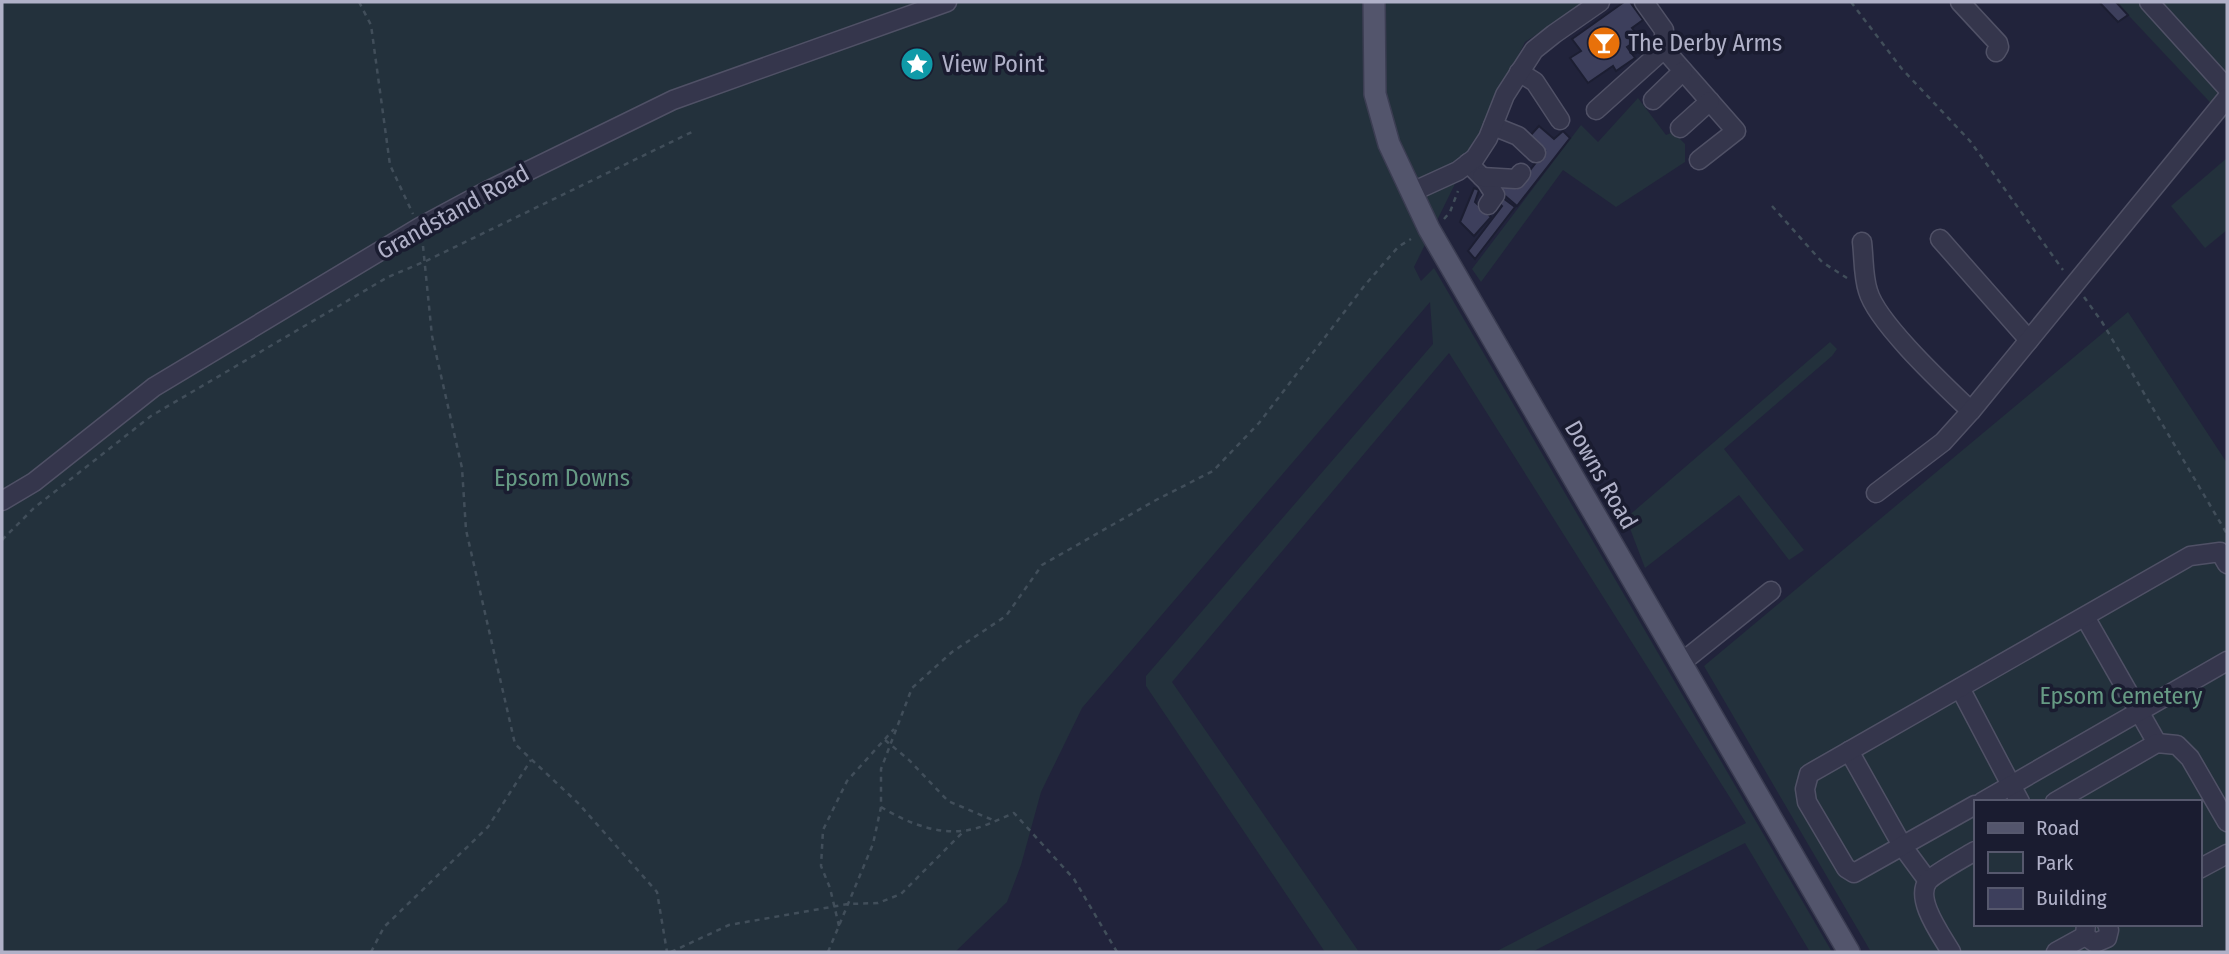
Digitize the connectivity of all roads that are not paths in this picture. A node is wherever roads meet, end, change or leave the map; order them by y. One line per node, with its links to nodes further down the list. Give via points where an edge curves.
1 (947, 2): 31 (street, Grandstand Road, via 673,100 487,191 154,387 34,482)
2 (1374, 2): 24 (main road, Downs Road, via 1375,94 1390,144)
3 (1600, 2): 10 (street, via 1534,50)
4 (1644, 2): 7 (street, via 1664,30)
5 (1960, 2): 8 (street, via 1998,43)
6 (2149, 2): 11 (street)
7 (1664, 49): 9 (street); 15 (street)
8 (1996, 52)
9 (1683, 71): 13 (street); 14 (street)
10 (1519, 72): 16 (street, via 1535,82); 17 (street)
11 (2227, 88)
12 (2227, 99): 28 (street)
13 (1653, 100)
14 (1710, 101): 18 (street); 20 (street, via 1736,131)
15 (1596, 110)
16 (1560, 120)
17 (1493, 126): 19 (street, via 1518,136); 21 (street, via 1475,158)
18 (1680, 128)
19 (1536, 153)
20 (1699, 160)
21 (1463, 167): 23 (street); 24 (street)
22 (1521, 173): 23 (street, via 1516,179)
23 (1482, 177): 25 (street, via 1494,195)
24 (1412, 192): 36 (main road, Downs Road, via 1429,229)
25 (1488, 205)
26 (1940, 239): 28 (street)
27 (1861, 242): 29 (street, via 1868,291 1878,312)
28 (2029, 340): 29 (street)
29 (1971, 411): 30 (street, via 1943,442)
30 (1876, 493)
31 (2, 501)
32 (2227, 564): 34 (street, via 2220,551 2190,556)
33 (1771, 591): 36 (street)
34 (2085, 617): 37 (street); 38 (street)
35 (2227, 661): 38 (street)
36 (1681, 663): 54 (main road, Downs Road)
37 (1960, 688): 40 (street); 41 (street)
38 (2139, 712): 39 (street); 41 (street)
39 (2157, 743): 44 (street); 46 (street, via 2177,745 2190,758)
40 (1849, 751): 47 (street); 47 (street, via 1809,774 1807,802 1854,873)
41 (2010, 785): 42 (street); 43 (street)
42 (1985, 800)
43 (2019, 800)
44 (2058, 800)
45 (1974, 806): 47 (street)
46 (2227, 822)
47 (1903, 846): 51 (street)
48 (1974, 852): 51 (street)
49 (2227, 854): 50 (street)
50 (2201, 868)
51 (1928, 881): 55 (street, via 1923,896)
52 (2086, 930): 53 (street, via 2095,943); 56 (street)
53 (2107, 939)
54 (1849, 952)
55 (1951, 952)
56 (2056, 952)

